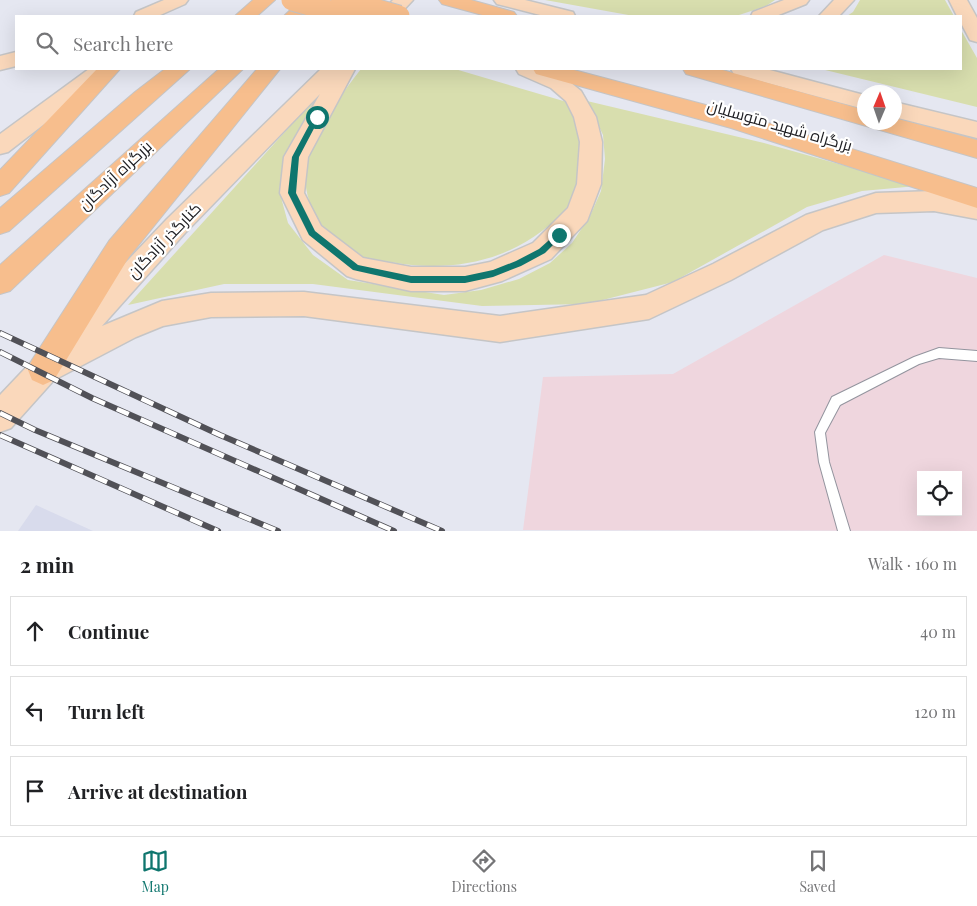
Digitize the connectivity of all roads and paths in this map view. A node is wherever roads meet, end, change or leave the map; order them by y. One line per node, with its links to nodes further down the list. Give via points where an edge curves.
1 (179, 0): 14 (main road)
2 (187, 0): 15 (main road)
3 (265, 0): 16 (highway)
4 (292, 0): 19 (highway, bridge)
5 (313, 0): 17 (highway)
6 (323, 0): 18 (highway)
7 (342, 0): 21 (highway, bridge)
8 (404, 0): 20 (main road)
9 (449, 0): 22 (highway)
10 (503, 0): 23 (main road)
11 (800, 0): 24 (main road)
12 (845, 0): 25 (main road)
13 (958, 0): 26 (main road)
14 (145, 15)
15 (168, 15)
16 (246, 15)
17 (295, 15)
18 (312, 15)
19 (344, 15)
20 (388, 15)
21 (395, 15)
22 (502, 15)
23 (562, 15)
24 (762, 15)
25 (829, 15)
26 (977, 36)
27 (15, 59): 28 (main road)
28 (0, 63)
29 (101, 70): 50 (main road)
30 (108, 70): 53 (highway)
31 (178, 70): 56 (highway)
32 (231, 70): 57 (highway, بزرگراه آزادگان)
33 (268, 70): 59 (highway, via 119,249)
34 (332, 70): 59 (main road, کنارگذر آزادگان, via 176,226)
35 (344, 70): 36 (main road, via 296,157 292,193 312,233 356,268 411,279 465,279 493,273 542,251 578,214 589,184 590,142 585,116 574,96 558,84)
36 (528, 70)
37 (548, 70): 54 (highway, via 736,121)
38 (585, 70): 52 (highway, بزرگراه شهید متوسلیان)
39 (697, 70): 45 (highway, بزرگراه شهید متوسلیان)
40 (744, 70): 41 (main road)
41 (790, 83): 42 (main road); 43 (highway)
42 (857, 100)
43 (857, 109)
44 (902, 111): 48 (main road)
45 (857, 116)
46 (902, 127): 49 (highway)
47 (902, 129): 49 (highway)
48 (977, 130)
49 (923, 136): 51 (highway)
50 (0, 146)
51 (977, 149)
52 (977, 182)
53 (0, 186)
54 (977, 198)
55 (977, 209): 59 (main road, via 934,201 876,203 815,222 722,272 649,306 500,329 304,304 253,302 211,305 162,314)
56 (0, 223)
57 (0, 282)
58 (977, 356): 61 (lane, via 939,353 917,360 836,401 820,432 824,462)
59 (43, 370): 60 (main road, کنارگذر آزادگان)
60 (0, 417)
61 (844, 531)

